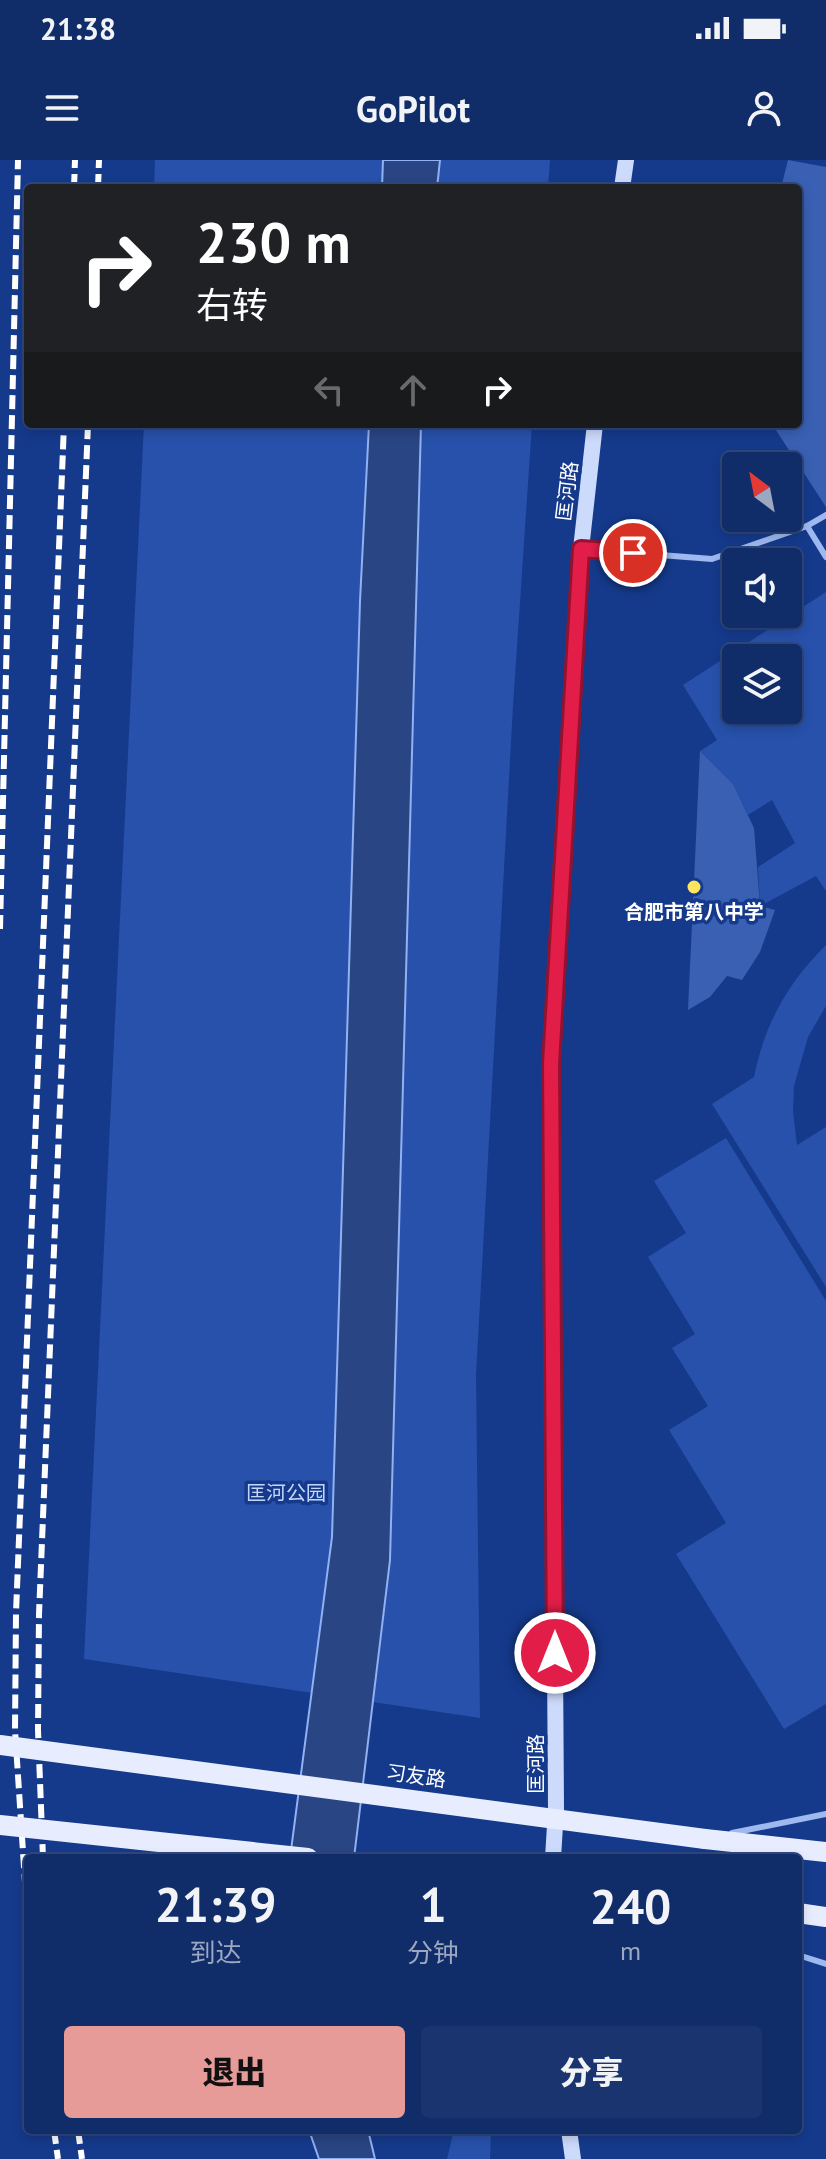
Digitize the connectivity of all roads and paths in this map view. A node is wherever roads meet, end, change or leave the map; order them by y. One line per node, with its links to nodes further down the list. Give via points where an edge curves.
1 (626, 160): 2 (street)
2 (623, 184)
3 (595, 428): 6 (street, 匡河路)
4 (826, 515): 5 (lane)
5 (807, 526): 6 (lane, via 712,559); 7 (lane)
6 (581, 549): 14 (street, 匡河路, via 551,1064)
7 (826, 557)
8 (0, 1745): 11 (main road, 习友路, bridge)
9 (826, 1814): 11 (lane)
10 (0, 1825): 13 (main road, bridge)
11 (705, 1839): 12 (main road, 习友路)
12 (826, 1852)
13 (271, 1854)
14 (553, 1854)
15 (802, 1914): 16 (main road)
16 (826, 1917)
17 (802, 1956): 18 (lane)
18 (826, 1964)
19 (570, 2134): 20 (street)
20 (573, 2159)

